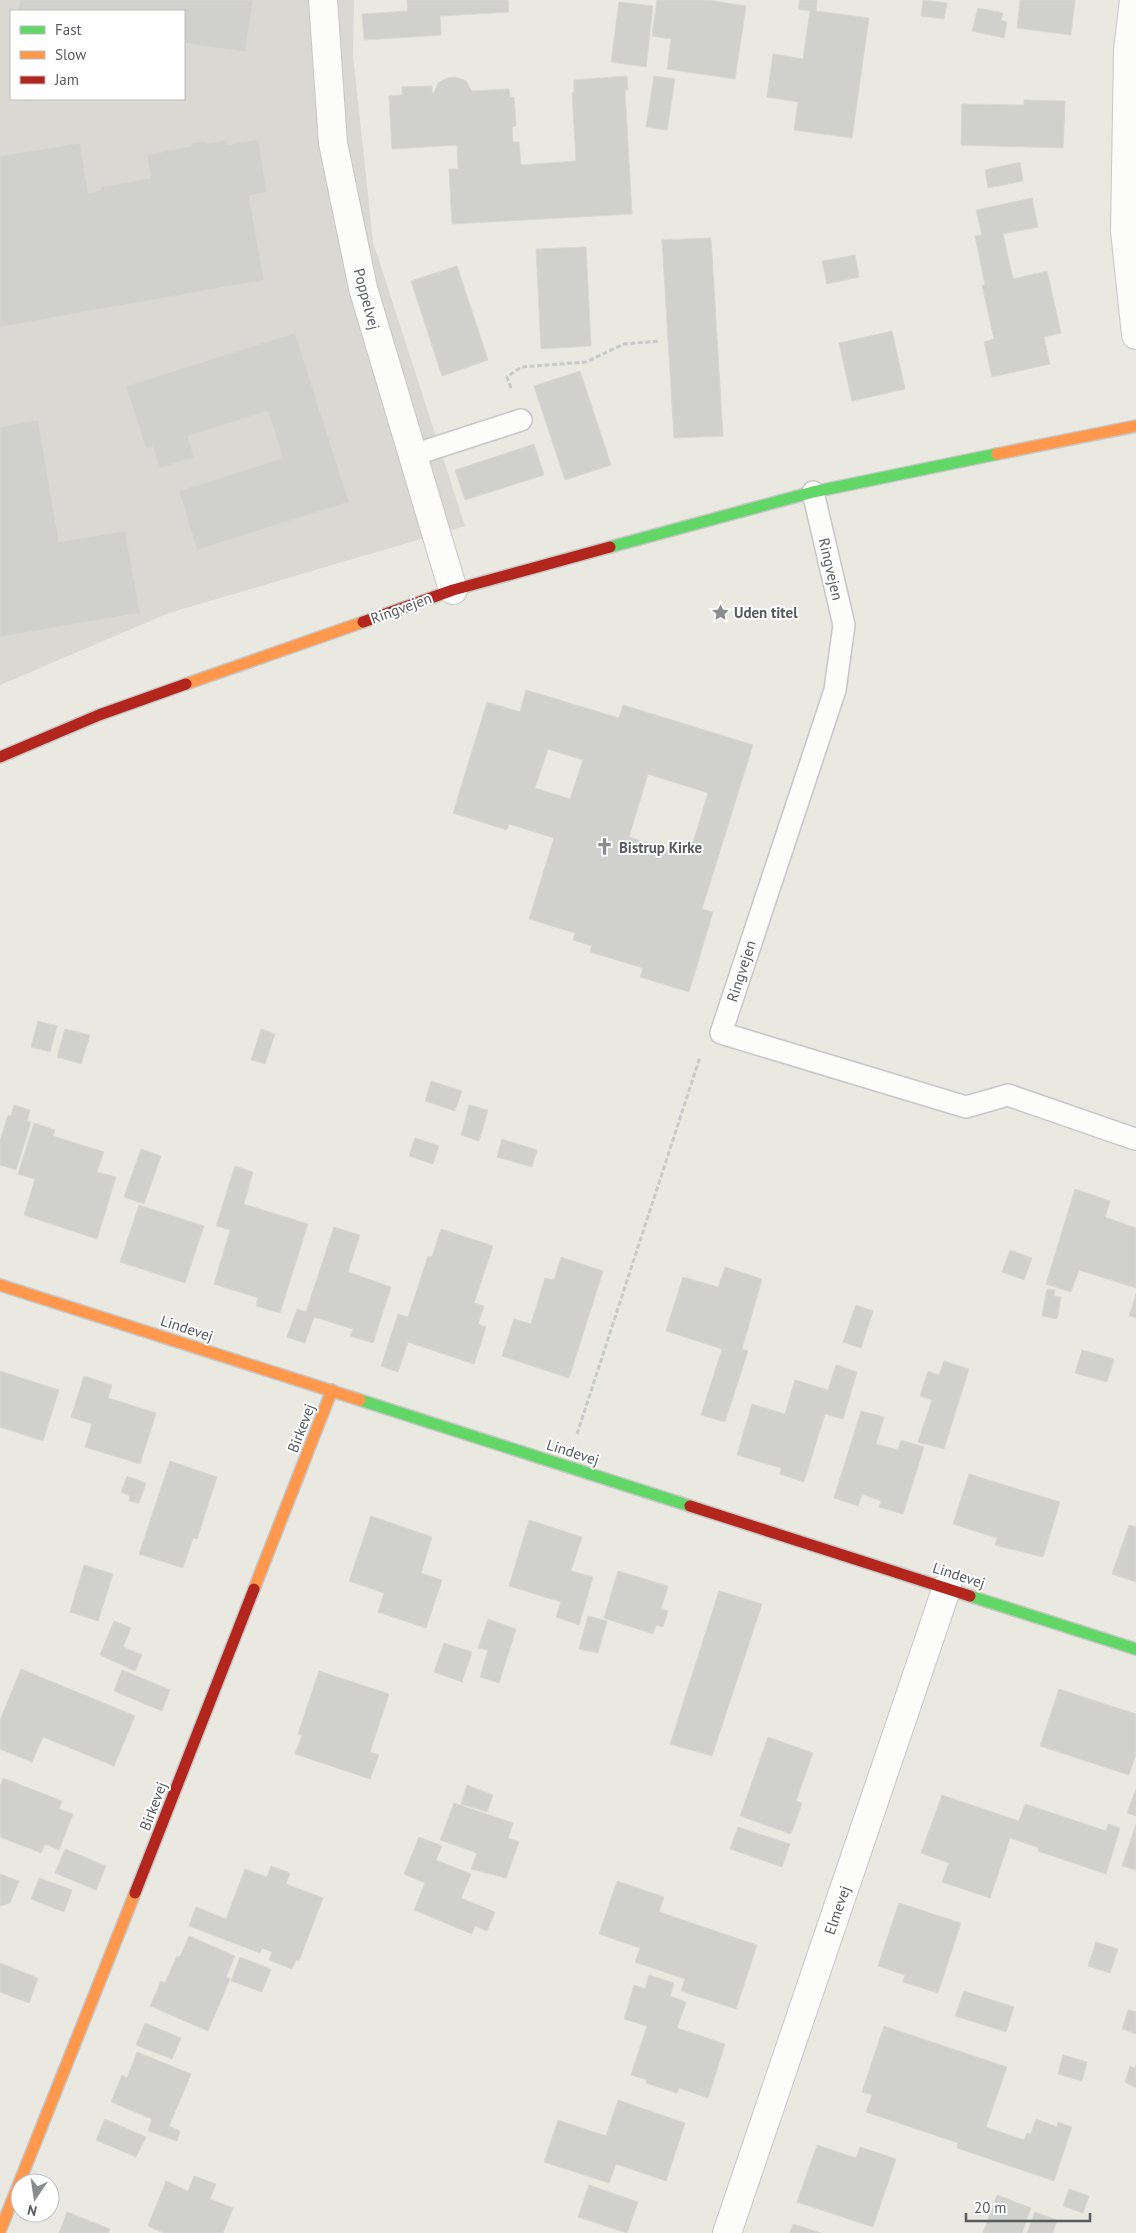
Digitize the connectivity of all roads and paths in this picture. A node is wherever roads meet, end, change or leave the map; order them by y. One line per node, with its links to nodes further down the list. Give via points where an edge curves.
1 (323, 0): 7 (street, Poppelvej, via 333,143 363,288)
2 (1134, 0): 3 (street, via 1128,50 1125,231)
3 (1136, 335)
4 (660, 341): 5 (path, via 624,344 586,362 521,367 508,377)
5 (521, 420): 7 (lane)
6 (1136, 426): 8 (street, Ringvejen)
7 (413, 455): 9 (street, Poppelvej)
8 (813, 492): 9 (street, Ringvejen); 11 (lane, Ringvejen, via 844,624 835,690)
9 (453, 590): 10 (street, Ringvejen, via 99,715)
10 (0, 757)
11 (721, 1033): 12 (lane, via 966,1108 1008,1096); 15 (path, via 703,1047)
12 (1136, 1139)
13 (0, 1285): 14 (street, Lindevej)
14 (332, 1390): 15 (street, Lindevej); 18 (street, Birkevej)
15 (567, 1466): 16 (street, Lindevej)
16 (947, 1587): 17 (street, Lindevej); 19 (street, Elmevej)
17 (1136, 1649)
18 (0, 2231)
19 (727, 2233)

